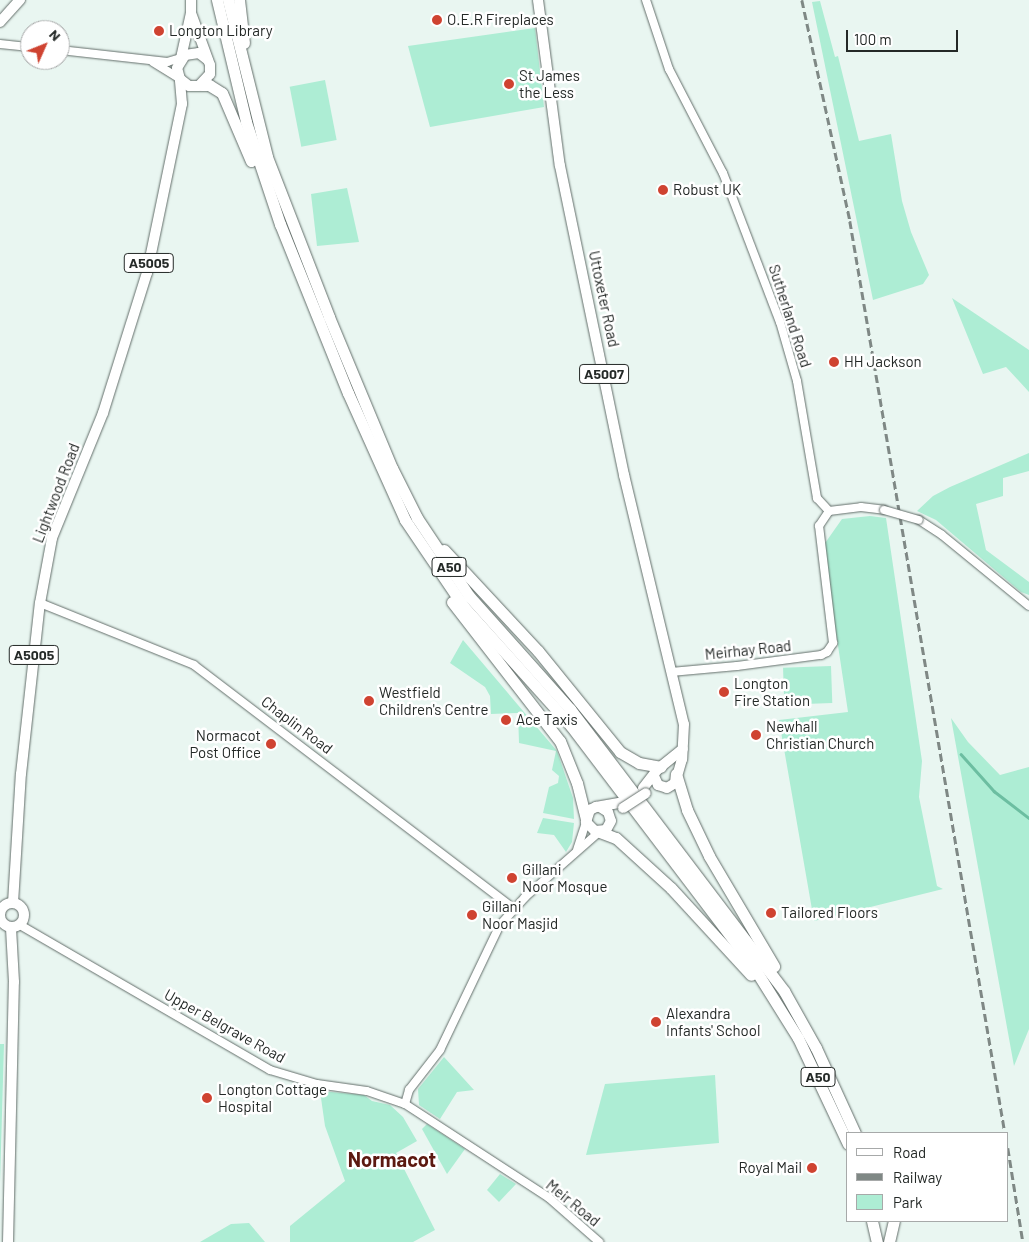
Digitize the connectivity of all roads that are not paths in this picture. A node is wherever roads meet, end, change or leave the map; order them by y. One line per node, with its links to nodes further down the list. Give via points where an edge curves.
1 (20, 0): 9 (main road)
2 (190, 0): 8 (main road)
3 (218, 0): 20 (highway, A50, via 246,122)
4 (228, 0): 19 (highway, A50)
5 (239, 0): 19 (highway)
6 (538, 0): 26 (main road, Uttoxeter Road / A5007, via 560,166 624,475)
7 (646, 0): 22 (street, Sutherland Road, via 669,69 723,173 780,322 797,381 818,498)
8 (191, 13): 13 (main road); 14 (main road)
9 (0, 22)
10 (1, 43): 11 (street)
11 (20, 46)
12 (70, 51): 15 (street)
13 (181, 58): 14 (main road, via 193,52); 15 (street, via 167,62); 16 (main road, via 177,68)
14 (208, 60): 17 (main road, via 210,74)
15 (151, 61): 16 (street)
16 (179, 79): 17 (main road, via 189,86); 18 (main road, Lightwood Road / A5005)
17 (200, 86): 18 (main road); 20 (highway, via 214,87 225,98)
18 (182, 104): 24 (main road, Lightwood Road / A5005, via 147,273 103,413 52,538)
19 (254, 113): 21 (highway, A50, via 292,225)
20 (280, 224): 23 (highway, A50, via 348,393)
21 (398, 480): 28 (highway, via 443,549 538,651 620,752); 41 (highway, A50, via 417,518 470,596 570,709 680,850 784,991)
22 (830, 511): 25 (street, bridge, via 861,507 919,520); 26 (street, Meirhay Road, via 819,526 833,643 827,652 756,664)
23 (405, 520): 34 (highway, via 429,567 470,630 560,741 577,782); 40 (highway, A50, via 464,607 591,752 741,950)
24 (40, 603): 37 (main road, Lightwood Road / A5005); 38 (street, Chaplin Road, via 194,666)
25 (1029, 606)
26 (671, 672): 27 (main road, Uttoxeter Road / A5007, via 684,724)
27 (683, 749): 28 (main road); 29 (main road, Uttoxeter Road / A5007)
28 (659, 770): 29 (main road, via 672,768); 30 (main road, via 656,783); 31 (main road)
29 (677, 776): 30 (main road, via 673,785); 41 (highway, via 687,810 709,856 795,1002)
30 (663, 788): 31 (main road)
31 (644, 790): 32 (main road, bridge)
32 (621, 805): 33 (main road); 35 (main road)
33 (600, 807): 34 (main road, via 590,810); 35 (main road, via 610,814)
34 (586, 821): 35 (main road, via 591,830); 36 (street)
35 (603, 830): 36 (street); 40 (highway, via 616,838 685,902)
36 (576, 851): 38 (street)
37 (6, 905): 39 (main road, A5005, via 1,921); 39 (main road, A5005, via 24,910)
38 (514, 909): 42 (street, via 496,931 440,1050 409,1090)
39 (16, 926): 42 (street, Upper Belgrave Road, via 270,1070 316,1084 367,1091); 49 (main road, A5005)
40 (783, 1012): 44 (highway, A50, via 823,1087)
41 (818, 1054): 43 (highway, A50)
42 (405, 1104): 45 (street, Upper Belgrave Road)
43 (855, 1132)
44 (846, 1139)
45 (529, 1185): 50 (street, Meir Road)
46 (872, 1222): 51 (highway)
47 (882, 1222): 52 (highway)
48 (894, 1222): 52 (highway)
49 (8, 1242)
50 (599, 1242)
51 (877, 1242)
52 (888, 1242)

